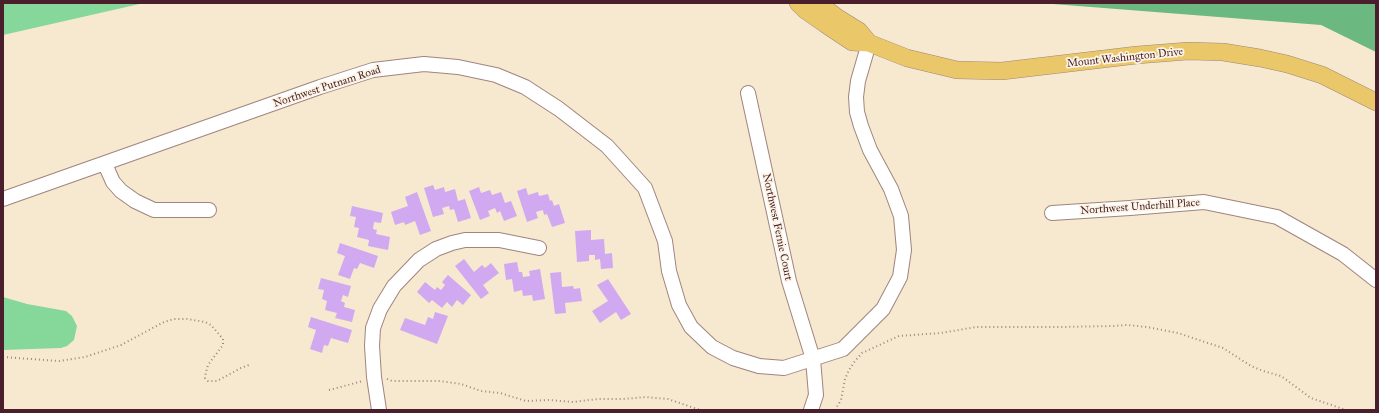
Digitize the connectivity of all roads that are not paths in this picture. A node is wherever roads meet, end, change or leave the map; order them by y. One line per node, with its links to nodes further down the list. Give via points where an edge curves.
1 (798, 3): 3 (main road, Mount Washington Drive, via 852,42)
2 (818, 3): 3 (main road, Mount Washington Drive, via 859,31)
3 (869, 43): 5 (main road, Mount Washington Drive, via 936,66 982,71 1030,68 1136,54 1188,50 1223,52 1287,64 1322,75); 12 (street, Northwest Putnam Road, via 858,81 857,112 870,150 891,190 901,216 904,250 900,277 883,309 843,349)
4 (748, 93): 12 (street, Northwest Fernie Court, via 788,281)
5 (1376, 102)
6 (104, 164): 7 (street, Northwest Putnam Road); 8 (street, via 120,191 154,210); 12 (street, Northwest Putnam Road, via 373,70 424,64 458,67 496,75 525,87 559,109 607,146 645,188 665,241 669,271 679,305 691,327 712,347 733,358 759,366 784,368)
7 (3, 200)
8 (209, 210)
9 (1052, 212): 11 (street, Northwest Underhill Place, via 1204,202 1277,217 1344,254)
10 (539, 248): 13 (street, via 499,240 464,240 436,249 419,260 394,286 380,309 374,328 372,346)
11 (1376, 280)
12 (814, 359): 14 (street, Northwest Fernie Court, via 816,395)
13 (379, 410)
14 (811, 410)

